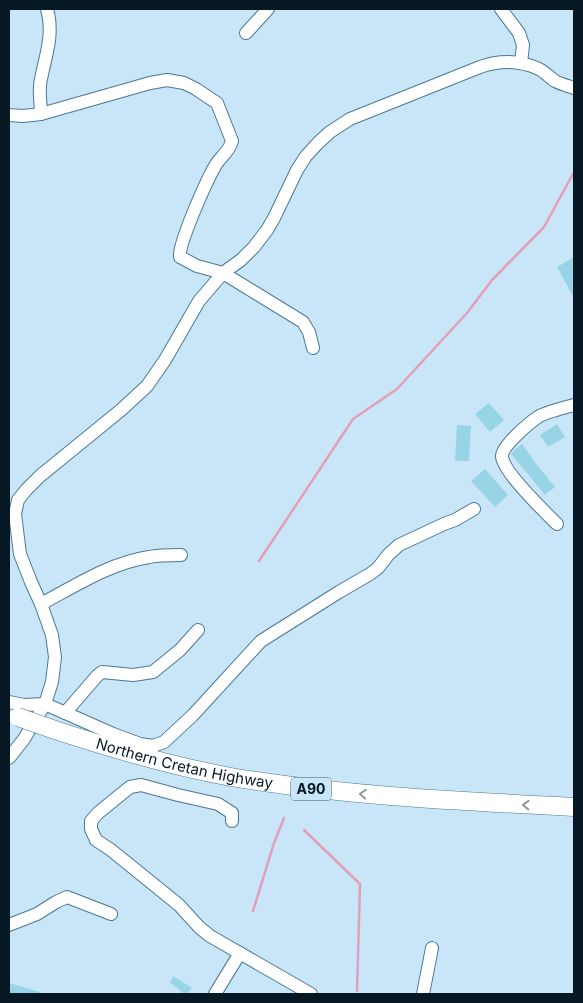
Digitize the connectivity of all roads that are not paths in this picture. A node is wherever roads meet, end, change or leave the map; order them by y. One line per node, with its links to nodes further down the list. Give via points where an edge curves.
1 (47, 9): 7 (street, via 51,27 40,80)
2 (268, 9): 4 (street)
3 (501, 9): 5 (street, via 519,33 523,45)
4 (246, 33)
5 (521, 63): 6 (street); 9 (street, via 508,61 480,66 350,119 330,132 306,156 274,218 254,247)
6 (574, 88)
7 (41, 114): 8 (street); 9 (street, via 167,80 184,83 217,103 232,140 231,147 211,174 179,253 189,263)
8 (9, 115)
9 (224, 273): 10 (street, via 303,322); 12 (street, via 199,301 146,386)
10 (314, 348)
11 (574, 405): 14 (street, via 538,417 506,444 501,455 514,479)
12 (13, 503): 16 (street, via 20,554)
13 (474, 509): 20 (street, via 399,545 370,574 262,641 164,742 153,746 140,744)
14 (557, 524)
15 (180, 555): 16 (street, via 148,557 99,572)
16 (41, 604): 19 (street, via 52,635 55,657)
17 (198, 630): 20 (street, via 153,672 102,672)
18 (9, 702): 19 (street)
19 (45, 704): 20 (street); 22 (street)
20 (65, 713)
21 (13, 715): 23 (highway, Northern Cretan Highway / Α90, one-way to 21, bridge, via 294,787 161,762)
22 (9, 758)
23 (574, 807)
24 (232, 821): 28 (street, via 232,813 218,804 141,785 130,786 98,813 91,821 91,829 96,840 179,906 210,936)
25 (111, 914): 26 (street, via 67,898)
26 (9, 925)
27 (432, 948): 31 (street)
28 (240, 953): 29 (street); 30 (street)
29 (215, 994)
30 (312, 994)
31 (423, 994)

